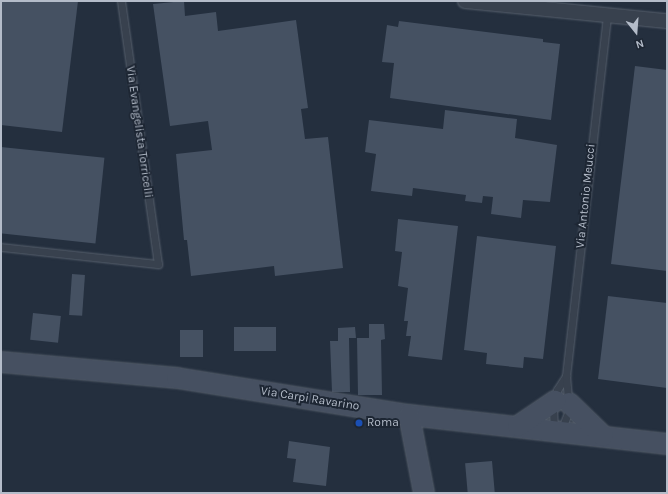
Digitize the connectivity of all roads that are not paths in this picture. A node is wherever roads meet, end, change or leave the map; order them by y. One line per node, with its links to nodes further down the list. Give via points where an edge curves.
1 (121, 1): 5 (lane, Via Evangelista Torricelli, via 158,264)
2 (466, 1): 3 (street)
3 (607, 15): 4 (street); 7 (lane, Via Antonio Meucci)
4 (667, 22)
5 (1, 246)
6 (1, 362): 9 (main road, Via Carpi Ravarino, via 177,378)
7 (566, 376): 8 (lane, Via Antonio Meucci); 8 (lane, Via Antonio Meucci)
8 (562, 402): 10 (main road); 11 (lane, Via Antonio Meucci); 11 (lane, Via Antonio Meucci); 12 (main road)
9 (409, 415): 10 (main road, Via Carpi Ravarino); 14 (main road)
10 (518, 426): 11 (main road, Via Carpi Ravarino)
11 (557, 431): 12 (main road, Via Carpi Ravarino)
12 (603, 436): 13 (main road, Via Carpi Ravarino)
13 (667, 444)
14 (424, 493)

